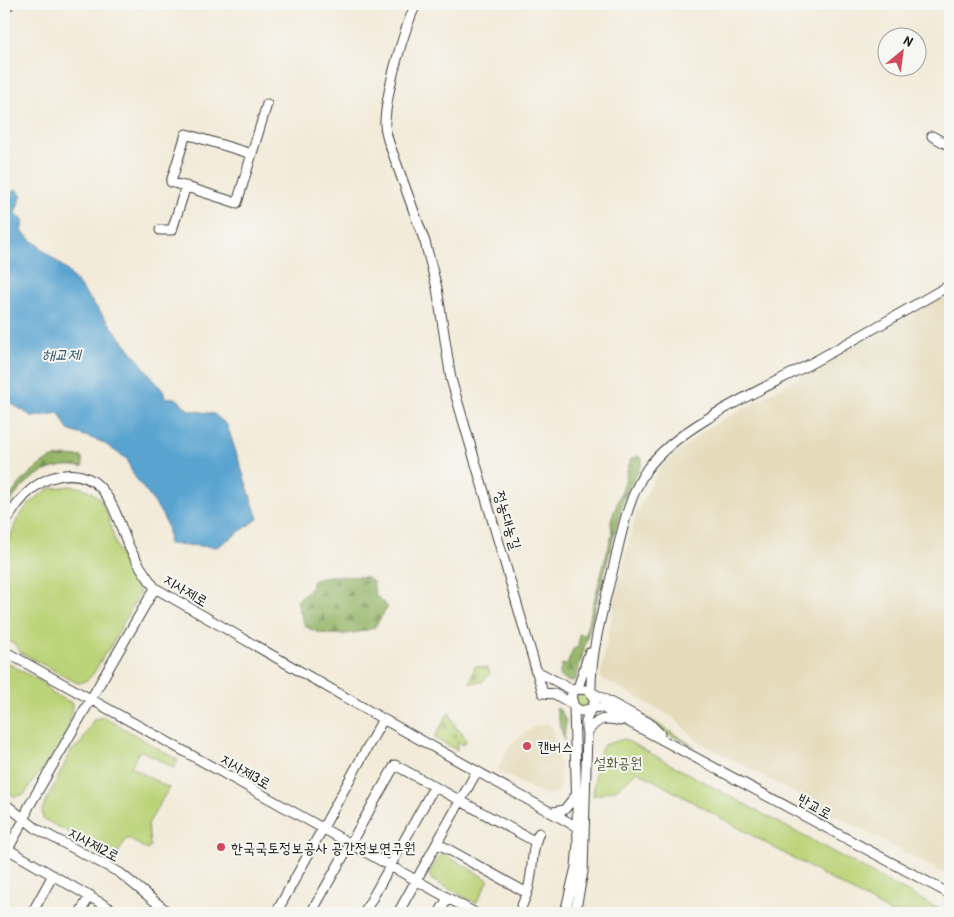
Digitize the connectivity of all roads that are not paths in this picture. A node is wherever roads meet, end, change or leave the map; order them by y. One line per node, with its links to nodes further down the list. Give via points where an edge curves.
1 (416, 4): 13 (street, 정농대농길, via 406,29 384,123 425,242 437,288 451,379)
2 (267, 104): 5 (street)
3 (932, 136): 4 (street)
4 (950, 146)
5 (252, 154): 6 (street, via 237,203); 6 (street, via 186,134 171,182)
6 (186, 186): 7 (street, via 172,230)
7 (160, 230)
8 (950, 285): 11 (street, via 704,420 654,461 646,470 631,502)
9 (4, 526): 10 (street, 지사제로, via 16,506 35,487 65,474 82,476 98,485 113,503 138,565)
10 (155, 588): 18 (street); 21 (street, 지사제로)
11 (599, 622): 16 (street); 17 (street, via 590,676)
12 (4, 651): 18 (street, 지사제3로)
13 (536, 670): 14 (street); 15 (street, 정농대농길)
14 (555, 682): 15 (street); 16 (street)
15 (542, 689): 19 (street)
16 (576, 690): 17 (street, via 585,688); 19 (street, via 571,696)
17 (592, 692): 20 (street, via 595,701); 24 (street, 반교로, via 648,723)
18 (90, 700): 31 (street); 33 (street, 지사제3로)
19 (573, 706): 20 (street, via 581,711); 27 (street)
20 (591, 709): 22 (street, 반교로, via 601,707); 23 (street, via 585,726)
21 (383, 719): 25 (street, 지사제로); 33 (street)
22 (627, 721): 23 (street, via 599,719); 24 (street, 반교로)
23 (587, 733): 58 (street, via 583,872)
24 (667, 741): 43 (street, 반교로)
25 (477, 771): 28 (street); 30 (street, 지사제로)
26 (434, 787): 28 (street); 37 (street, via 395,765); 39 (street)
27 (578, 792): 30 (street, via 564,810); 32 (street)
28 (461, 801): 35 (street); 36 (street)
29 (4, 803): 31 (street, 지사제2로)
30 (553, 812): 32 (street, 지사제로)
31 (24, 820): 38 (street); 49 (street, 지사제2로, via 120,873)
32 (577, 827): 57 (street, via 576,867)
33 (322, 830): 37 (street, 지사제3로); 50 (street)
34 (539, 833): 35 (street)
35 (534, 841): 42 (street)
36 (438, 843): 41 (street); 42 (street)
37 (350, 845): 39 (street, 지사제3로); 51 (street)
38 (5, 851): 40 (street)
39 (390, 866): 41 (street, 지사제3로); 52 (street)
40 (53, 876): 44 (street); 46 (street)
41 (416, 880): 45 (street, 지사제3로); 53 (street)
42 (527, 893): 56 (street)
43 (950, 894)
44 (90, 895): 47 (street); 48 (street)
45 (448, 898): 54 (street); 55 (street, 지사제3로)
46 (32, 913)
47 (80, 913)
48 (118, 913)
49 (169, 913)
50 (276, 913)
51 (311, 913)
52 (364, 913)
53 (398, 913)
54 (439, 913)
55 (476, 913)
56 (519, 913)
57 (565, 913)
58 (575, 913)

